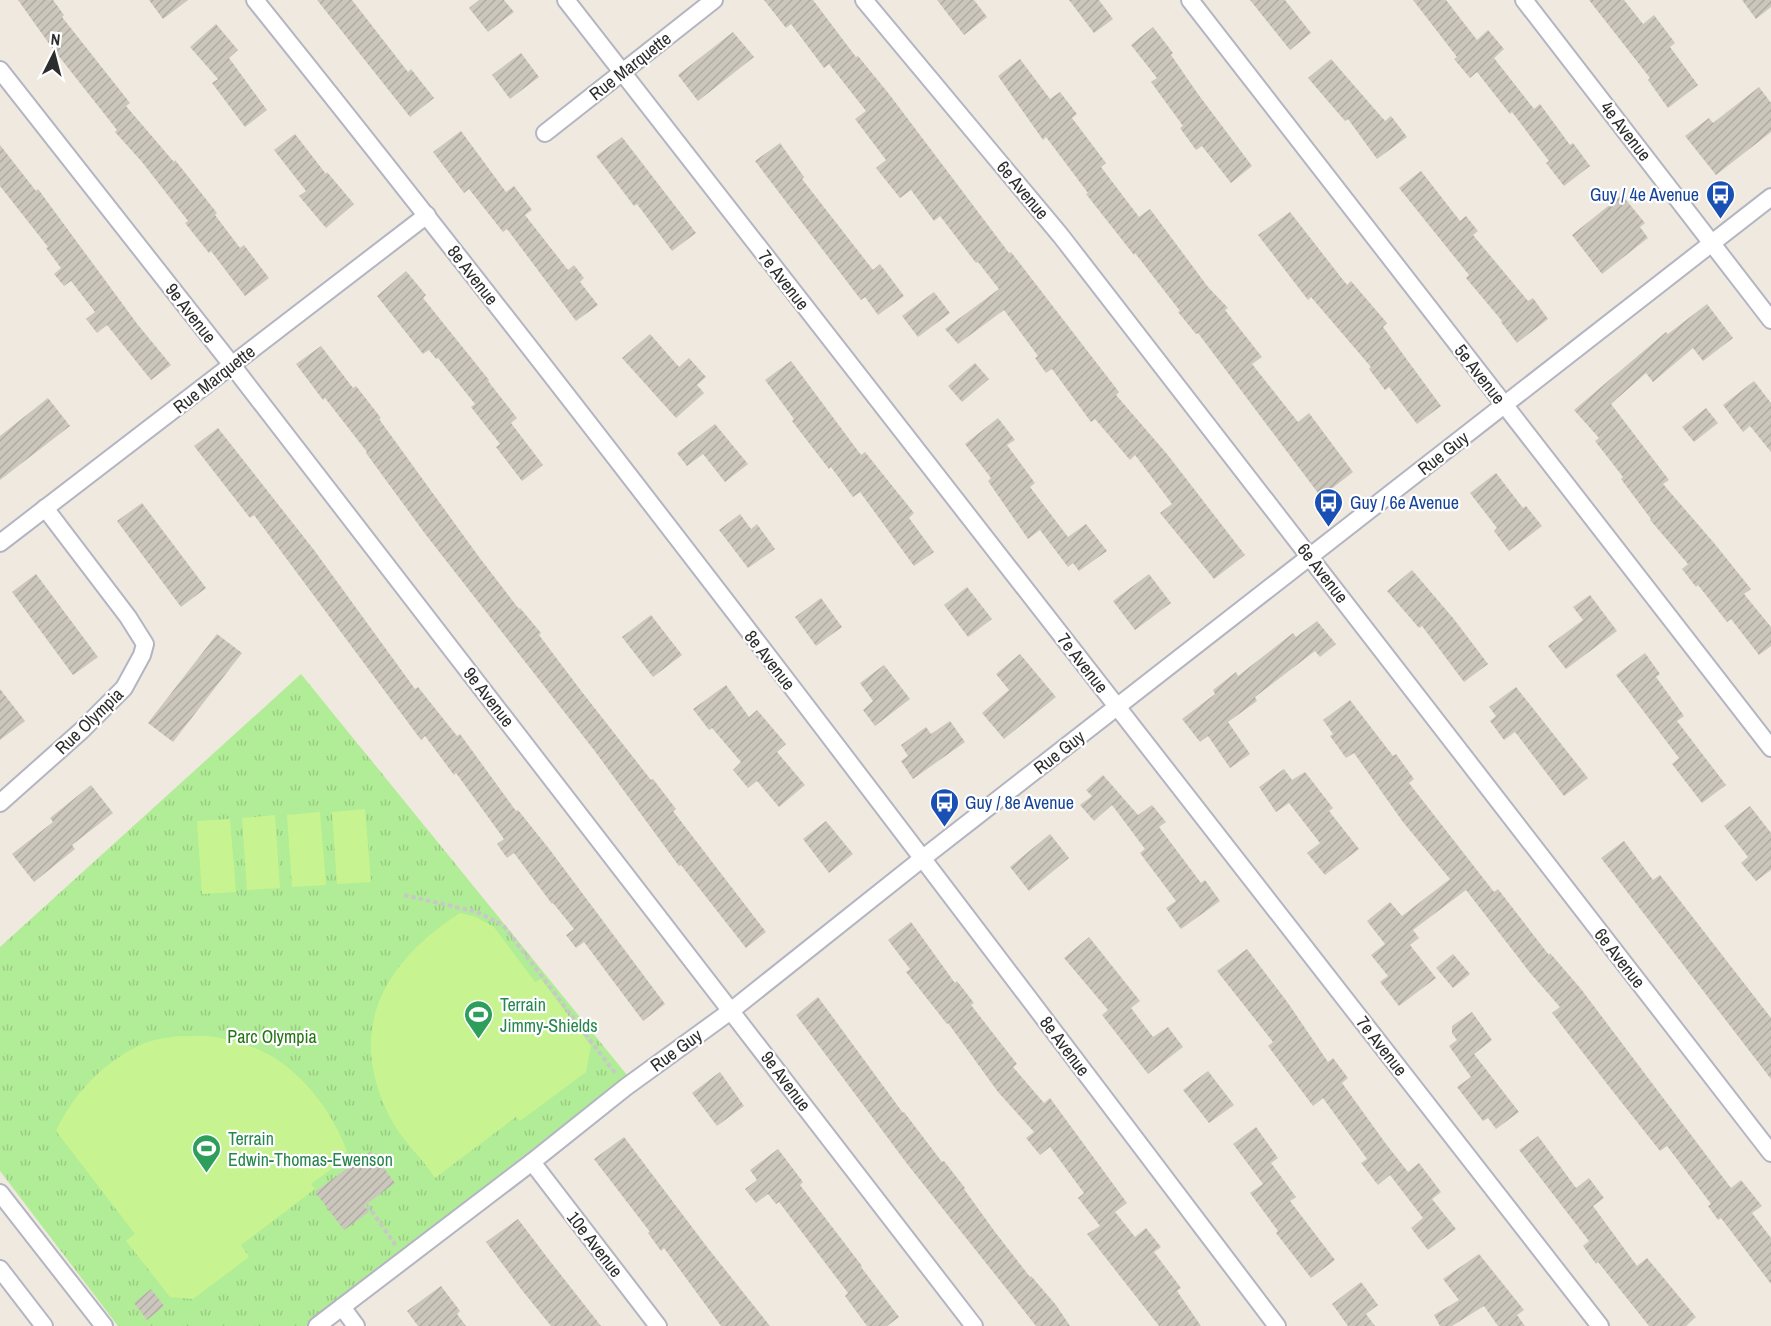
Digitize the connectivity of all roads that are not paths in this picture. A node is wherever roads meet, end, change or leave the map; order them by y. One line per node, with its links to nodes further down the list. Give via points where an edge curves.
1 (255, 0): 11 (street, 8e Avenue)
2 (566, 0): 8 (street, 7e Avenue)
3 (714, 0): 8 (street, Rue Marquette)
4 (864, 0): 18 (street, 6e Avenue, via 1061,236)
5 (1190, 0): 15 (street, 5e Avenue)
6 (1524, 0): 12 (street, 4e Avenue)
7 (0, 70): 14 (street, 9e Avenue)
8 (622, 72): 9 (street, Rue Marquette); 19 (street, 7e Avenue)
9 (545, 133)
10 (1771, 197): 12 (street, Rue Guy)
11 (427, 215): 14 (street, Rue Marquette); 22 (street, 8e Avenue)
12 (1712, 243): 13 (street, 4e Avenue); 15 (street, Rue Guy)
13 (1771, 320)
14 (232, 365): 16 (street, Rue Marquette); 23 (street, 9e Avenue)
15 (1504, 405): 18 (street, Rue Guy); 20 (street, 5e Avenue)
16 (45, 508): 17 (street, Rue Marquette); 21 (street, Rue Olympia, via 145,644 124,688)
17 (0, 543)
18 (1310, 556): 19 (street, Rue Guy); 24 (street, 6e Avenue)
19 (1118, 707): 22 (street, Rue Guy); 36 (street, 7e Avenue)
20 (1771, 748)
21 (0, 803)
22 (923, 858): 23 (street, Rue Guy); 35 (street, 8e Avenue)
23 (732, 1010): 25 (street, Rue Guy); 34 (street, 9e Avenue)
24 (1771, 1153)
25 (532, 1162): 28 (street, Rue Guy); 33 (street, 10e Avenue)
26 (0, 1193): 30 (street)
27 (0, 1269): 29 (street)
28 (342, 1307): 31 (street, Rue Guy); 32 (street)
29 (44, 1326)
30 (104, 1326)
31 (317, 1326)
32 (356, 1326)
33 (658, 1326)
34 (974, 1326)
35 (1277, 1326)
36 (1600, 1326)

